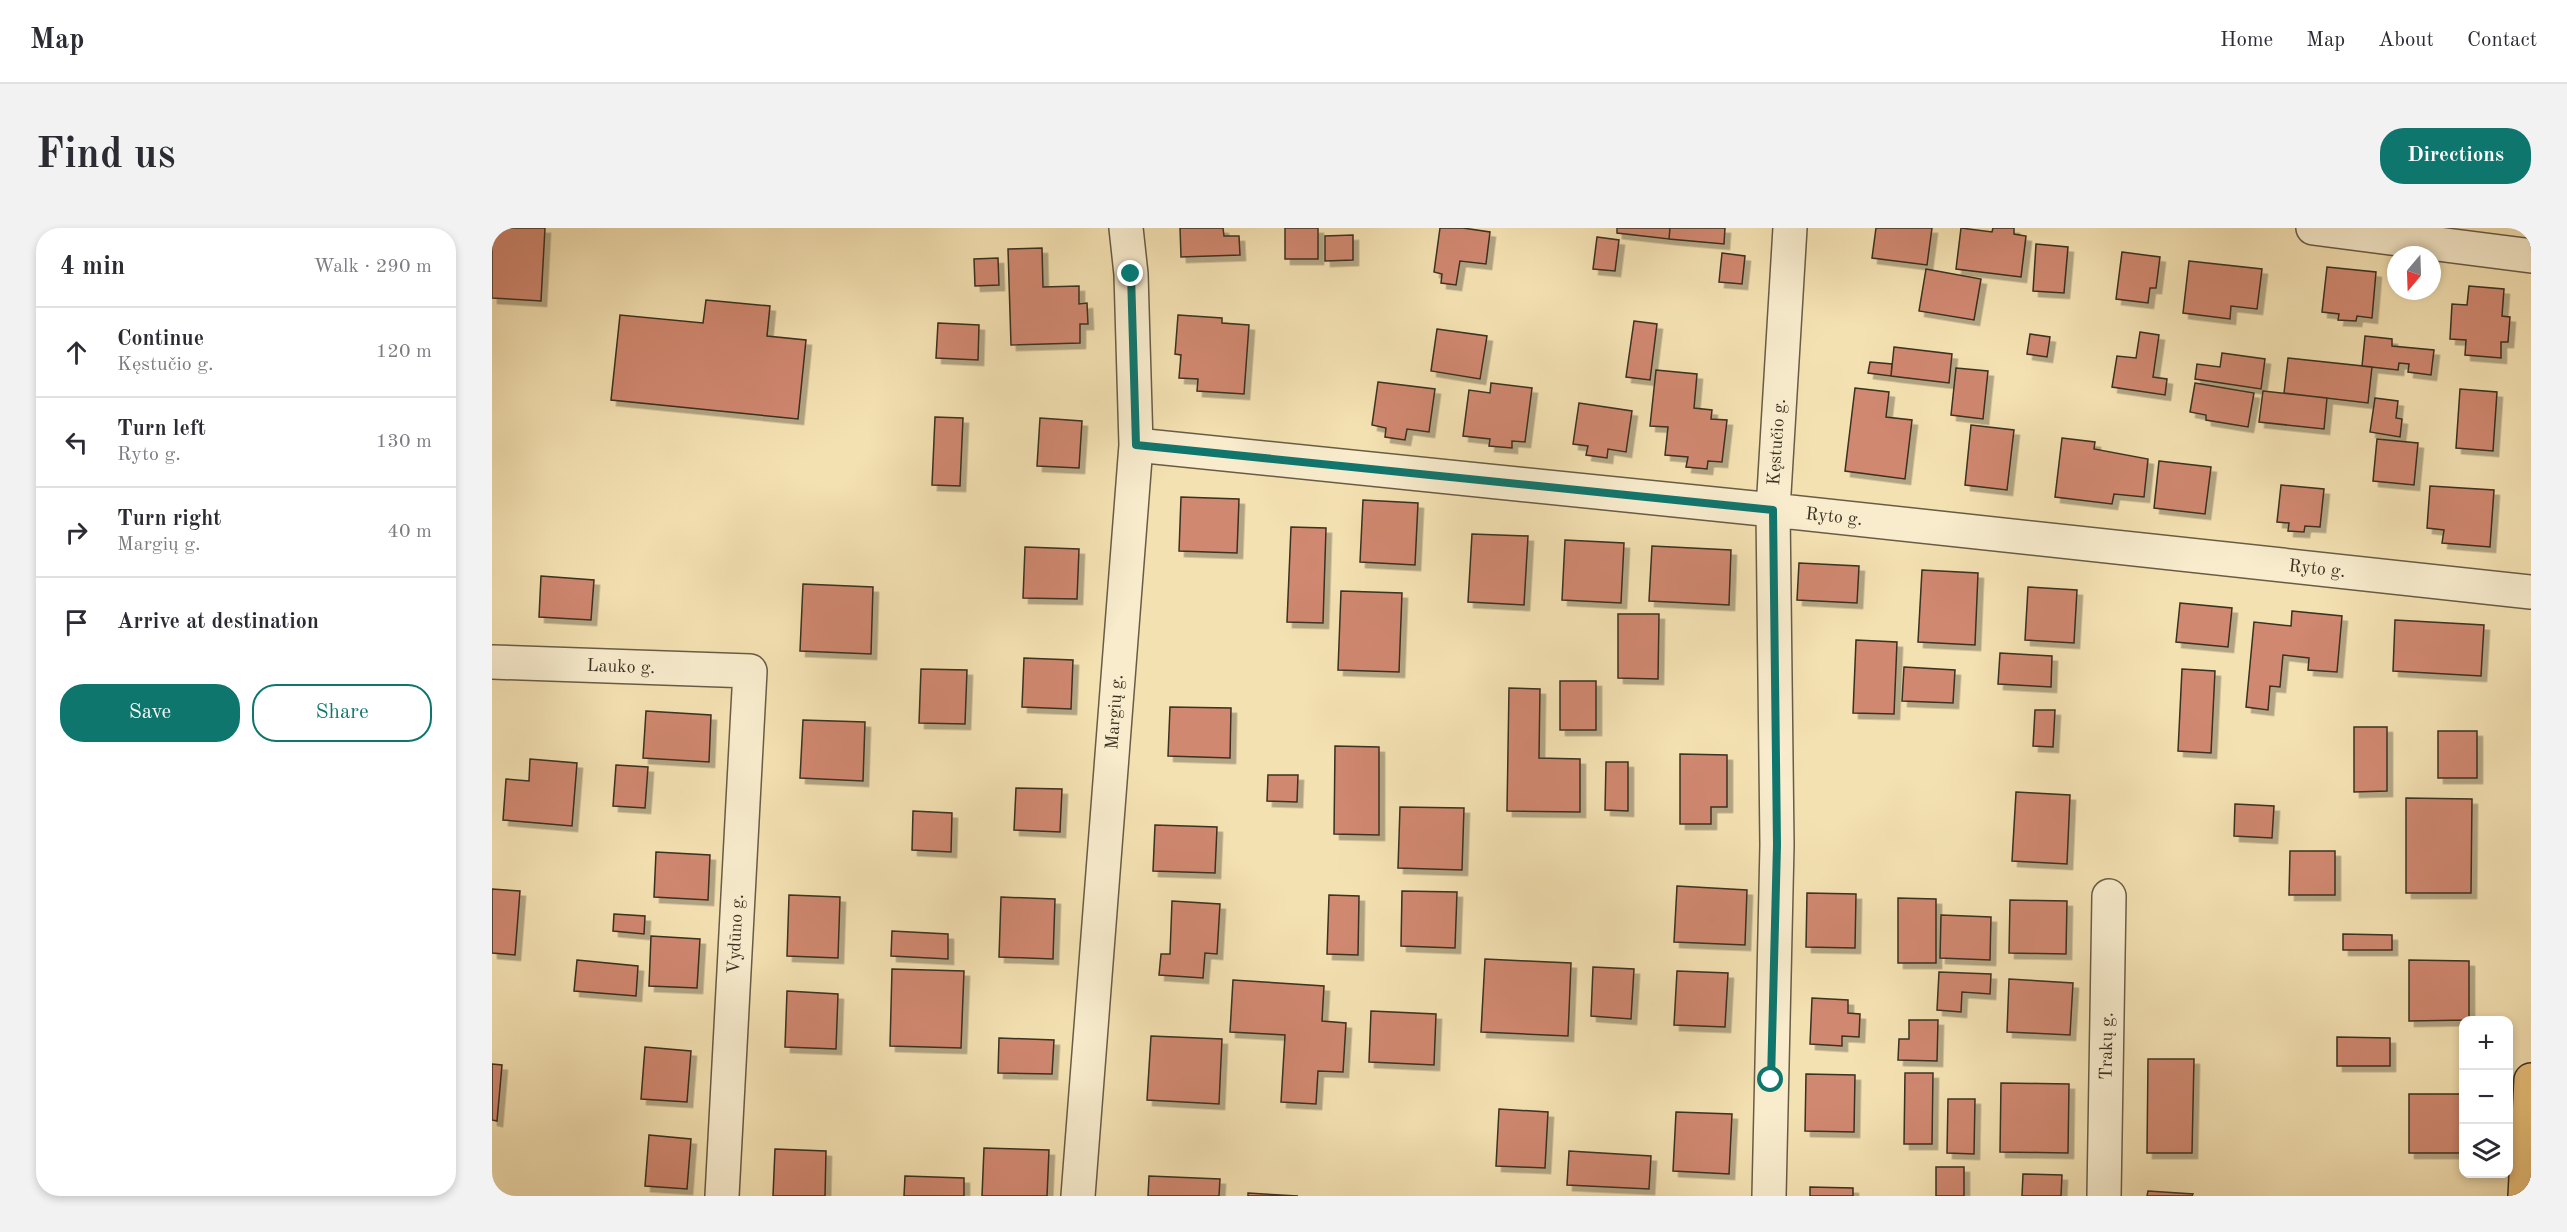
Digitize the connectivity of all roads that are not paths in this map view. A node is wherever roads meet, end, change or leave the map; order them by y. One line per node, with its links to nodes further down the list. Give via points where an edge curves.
1 (1126, 228): 5 (street, Margių g.)
2 (1790, 228): 6 (street, Kęstučio g.)
3 (2313, 228): 4 (street)
4 (2531, 256)
5 (1136, 445): 6 (street, Ryto g.); 13 (street, Margių g.)
6 (1773, 510): 7 (street, Ryto g.); 14 (street, Kęstučio g., via 1777,845)
7 (2531, 592)
8 (492, 662): 9 (street, Lauko g.)
9 (750, 671): 12 (street, Vydūno g.)
10 (2109, 896): 15 (street, Trakų g.)
11 (2531, 1080): 16 (highway)
12 (722, 1196)
13 (1078, 1196)
14 (1769, 1196)
15 (2104, 1196)
16 (2525, 1196)

